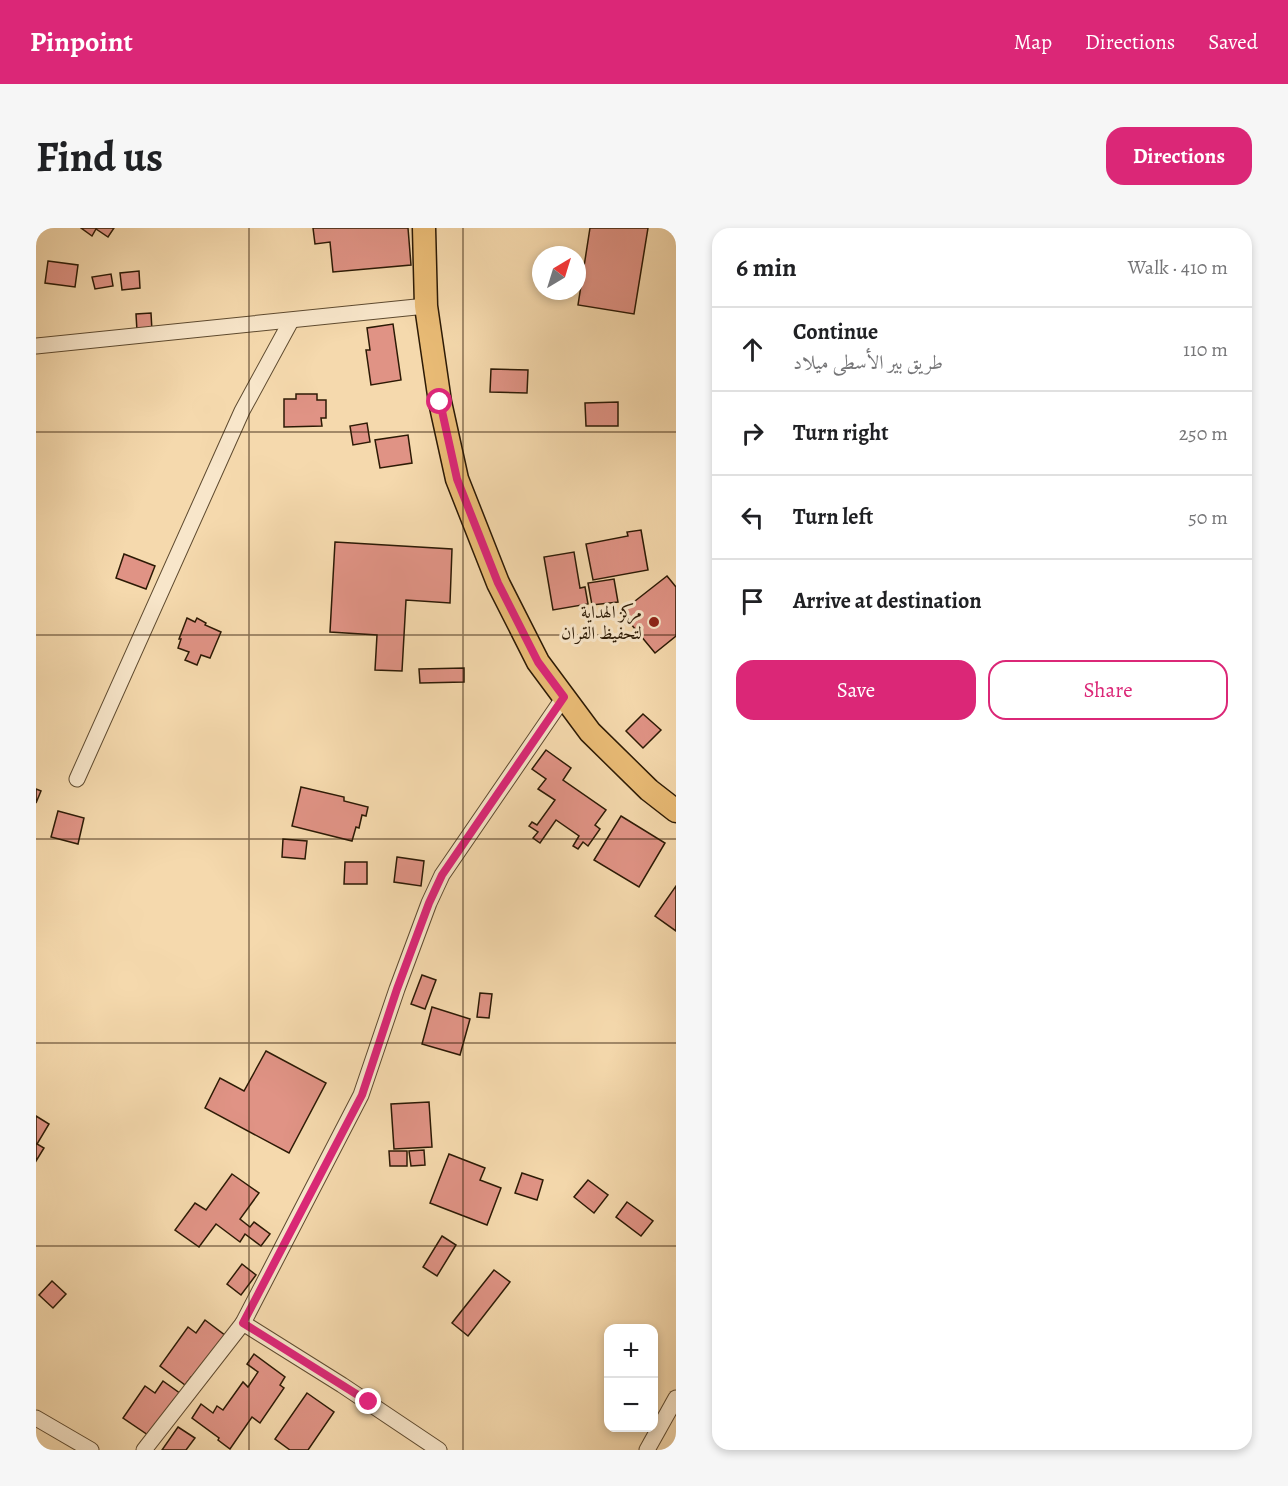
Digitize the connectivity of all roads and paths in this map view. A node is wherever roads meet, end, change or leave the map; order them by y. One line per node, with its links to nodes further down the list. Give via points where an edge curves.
1 (424, 228): 2 (main road)
2 (426, 306): 3 (street); 5 (main road, via 440,402 457,479 498,583 538,662)
3 (291, 321): 4 (street); 6 (street, via 242,411)
4 (36, 346)
5 (564, 697): 7 (main road, via 590,732); 8 (street, via 442,875 397,989 362,1095)
6 (77, 779)
7 (676, 811)
8 (243, 1323): 12 (street); 13 (street)
9 (676, 1398): 14 (street)
10 (36, 1418): 11 (street)
11 (91, 1450)
12 (144, 1450)
13 (439, 1450)
14 (647, 1450)

